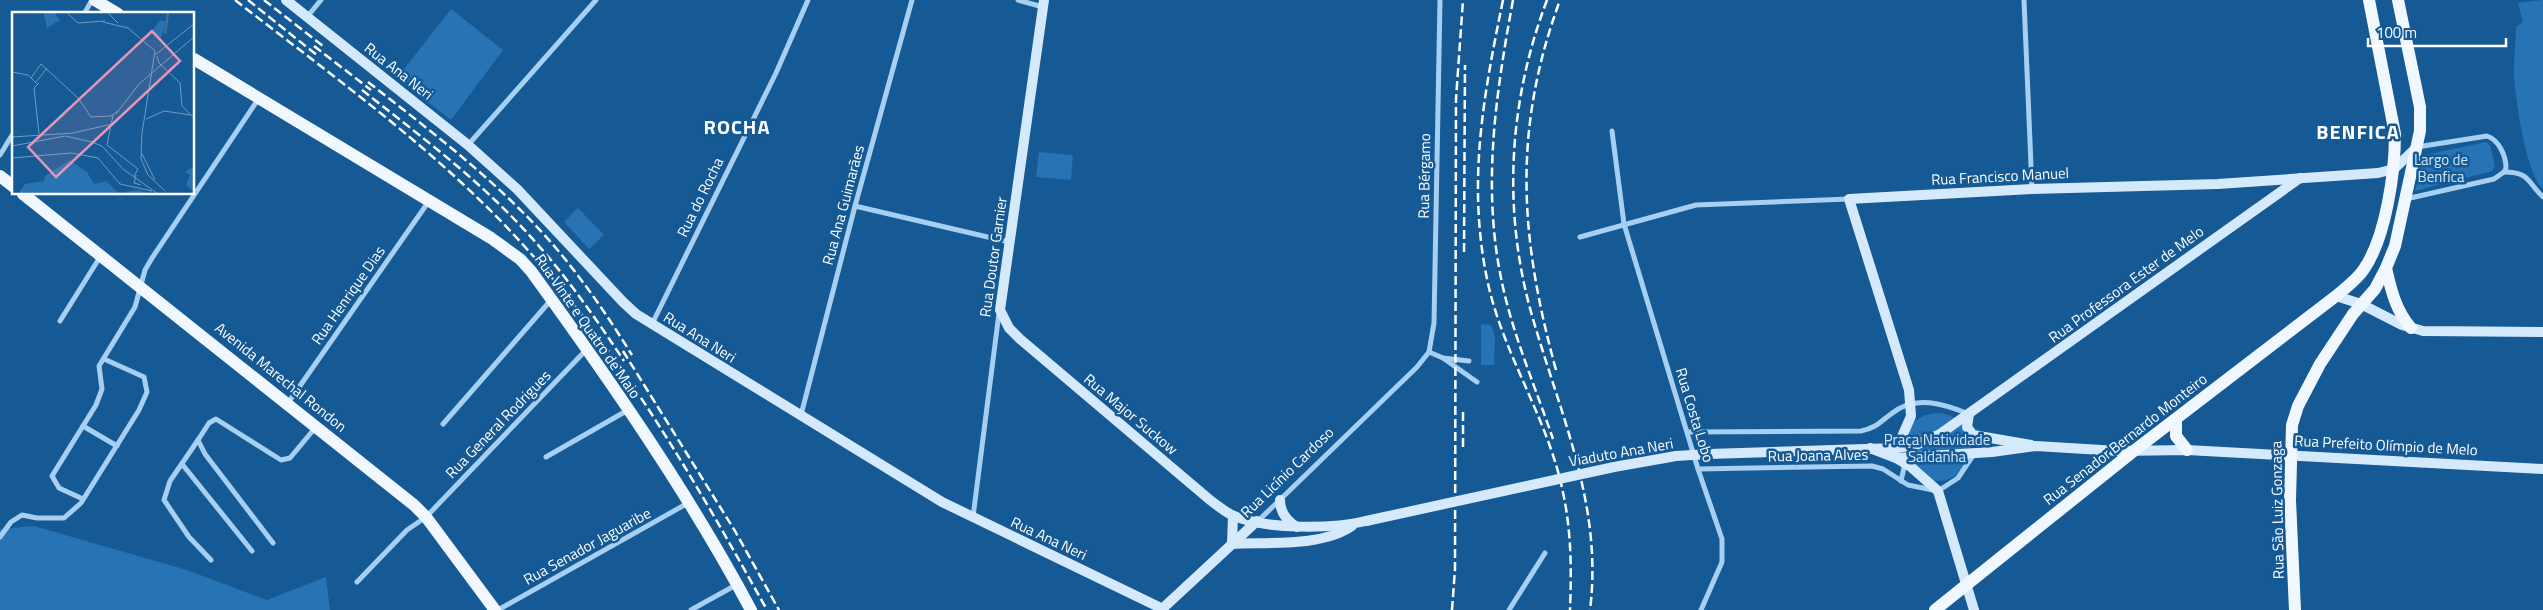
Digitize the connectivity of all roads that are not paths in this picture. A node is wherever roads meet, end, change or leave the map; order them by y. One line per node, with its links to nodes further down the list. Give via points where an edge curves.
1 (94, 0): 13 (street); 14 (main road)
2 (286, 0): 15 (main road, Rua Ana Neri)
3 (321, 0): 15 (street)
4 (596, 0): 20 (street)
5 (808, 0): 48 (street, Rua do Rocha, via 776,73)
6 (912, 0): 36 (street, Rua Ana Guimarães)
7 (1018, 0): 12 (street)
8 (1440, 0): 52 (street, Rua Bérgamo, via 1434,323)
9 (2024, 0): 28 (street)
10 (2369, 0): 23 (main road, Rua Senador Bernardo Monteiro, via 2395,134)
11 (2398, 0): 21 (main road, via 2420,107)
12 (1043, 3): 39 (main road, Rua Doutor Garnier)
13 (85, 12)
14 (115, 12)
15 (307, 17): 20 (main road, Rua Ana Neri)
16 (195, 60): 17 (main road, Rua Vinte e Quatro de Maio)
17 (259, 98): 29 (street); 34 (main road, Rua Vinte e Quatro de Maio)
18 (1612, 131): 37 (street, Rua Costa Lobo)
19 (12, 135): 22 (street)
20 (468, 145): 48 (main road, Rua Ana Neri, via 517,189 625,305)
21 (2417, 148): 23 (main road); 24 (street, via 2488,136 2499,144 2506,165); 35 (main road)
22 (0, 155)
23 (2394, 169): 26 (main road, Rua Francisco Manuel, via 2378,173); 43 (main road, Rua Senador Bernardo Monteiro, via 2373,252 2360,274)
24 (2504, 172): 32 (street, via 2523,174); 35 (street, via 2494,179)
25 (0, 176): 27 (main road)
26 (2300, 177): 28 (main road, Rua Francisco Manuel, via 2218,184); 60 (main road, Rua Professora Ester de Melo)
27 (12, 185)
28 (2032, 188): 33 (main road, Rua Francisco Manuel)
29 (195, 194)
30 (24, 195): 40 (main road, Avenida Marechal Rondon)
31 (194, 195): 42 (street, via 152,258)
32 (2543, 196)
33 (1849, 199): 37 (street, Rua Francisco Manuel, via 1696,205); 58 (main road, via 1909,390)
34 (429, 200): 44 (main road, Rua Vinte e Quatro de Maio, via 506,247 531,271); 57 (street, Rua Henrique Dias)
35 (2405, 200): 41 (main road, Rua São Luiz Gonzaga, via 2395,246)
36 (855, 206): 39 (street); 61 (street, Rua Ana Guimarães)
37 (1624, 224): 38 (street, Rua Francisco Manuel); 66 (street, Rua Costa Lobo)
38 (1580, 238)
39 (1010, 242): 46 (main road, Rua Doutor Garnier)
40 (102, 255): 42 (main road, Avenida Marechal Rondon); 47 (street)
41 (2386, 268): 45 (main road, Rua São Luiz Gonzaga, via 2375,289); 49 (main road, via 2395,301)
42 (140, 286): 54 (street, via 135,307); 57 (main road, Avenida Marechal Rondon)
43 (2336, 296): 45 (main road); 62 (main road, Rua Senador Bernardo Monteiro)
44 (552, 299): 51 (main road, Rua Vinte e Quatro de Maio); 63 (street)
45 (2361, 304): 49 (main road); 73 (main road, Rua São Luiz Gonzaga, via 2320,364 2298,406 2292,425)
46 (1000, 310): 84 (main road, Rua Major Suckow, via 1008,328 1020,339); 86 (street, Rua Doutor Garnier)
47 (60, 321)
48 (652, 324): 61 (main road, Rua Ana Neri)
49 (2411, 328): 50 (main road, via 2423,331)
50 (2543, 332)
51 (587, 349): 59 (main road, Rua Vinte e Quatro de Maio); 85 (street, Rua General Rodrigues)
52 (1428, 352): 53 (street); 82 (street, Rua Licínio Cardoso, via 1417,367)
53 (1443, 358): 55 (street); 56 (street)
54 (104, 359): 64 (street, via 99,366 102,389); 68 (street, via 144,377 147,382 147,392 139,410)
55 (1468, 361)
56 (1477, 382)
57 (288, 403): 65 (main road, Avenida Marechal Rondon)
58 (1910, 404): 60 (street, via 1936,402); 66 (street, via 1891,413 1875,428 1861,431); 74 (main road, via 1911,416)
59 (628, 410): 75 (street); 83 (main road, Rua Vinte e Quatro de Maio)
60 (1969, 414): 69 (main road, via 1967,427 1973,434); 74 (main road)
61 (801, 417): 86 (main road, Rua Ana Neri)
62 (2176, 420): 70 (main road, Rua Senador Bernardo Monteiro); 71 (main road, via 2176,436)
63 (443, 424)
64 (83, 426): 68 (street); 81 (street, via 52,476 59,488)
65 (317, 426): 67 (street, via 286,460 281,460 216,419 209,423); 85 (main road, Avenida Marechal Rondon)
66 (1688, 432): 78 (street, Rua Costa Lobo)
67 (198, 440): 76 (street); 91 (street, via 205,454)
68 (117, 446): 81 (street)
69 (2036, 446): 70 (main road, Rua Prefeito Olímpio de Melo); 72 (main road, Rua Prefeito Olímpio de Melo)
70 (2135, 450): 71 (main road, Rua Prefeito Olímpio de Melo); 97 (main road, Rua Senador Bernardo Monteiro)
71 (2187, 450): 73 (main road, Rua Prefeito Olímpio de Melo)
72 (1975, 453): 74 (main road, Rua Prefeito Olímpio de Melo); 80 (street, via 1958,478)
73 (2291, 455): 77 (main road, Rua Prefeito Olímpio de Melo); 107 (main road, Rua São Luiz Gonzaga)
74 (1899, 456): 79 (street); 80 (main road); 88 (main road, Viaduto Ana Neri, bridge, via 1870,448 1676,456)
75 (546, 458)
76 (182, 464): 93 (street); 95 (street, via 170,481 164,500 189,537)
77 (2543, 469)
78 (1698, 470): 79 (street, Rua Joana Alves, via 1872,466); 104 (street, Rua Costa Lobo, via 1723,550 1722,562)
79 (1901, 481): 80 (street, Rua Joana Alves)
80 (1938, 492): 97 (main road)
81 (84, 499): 90 (street, via 64,518 22,515 11,522)
82 (1280, 500): 87 (street, Rua Licínio Cardoso); 89 (main road, via 1282,512)
83 (688, 503): 98 (main road, Rua Vinte e Quatro de Maio); 99 (street, Rua Senador Jaguaribe)
84 (1233, 516): 87 (main road, Rua Major Suckow); 92 (main road)
85 (426, 517): 96 (street, Rua General Rodrigues, via 407,530); 99 (main road, Avenida Marechal Rondon)
86 (973, 518): 102 (main road, Rua Ana Neri)
87 (1257, 521): 89 (main road, Viaduto Ana Neri); 92 (main road, Rua Licínio Cardoso)
88 (1355, 524): 89 (main road, Viaduto Ana Neri); 92 (main road, Viaduto Ana Neri, via 1340,533 1297,542)
89 (1297, 527)
90 (0, 537)
91 (273, 543)
92 (1232, 544): 102 (main road, Rua Licínio Cardoso)
93 (252, 551)
94 (1545, 553): 103 (street)
95 (211, 560)
96 (356, 582)
97 (1967, 584): 105 (main road, Rua Senador Bernardo Monteiro); 106 (main road)
98 (736, 585): 100 (street); 101 (main road, Rua Vinte e Quatro de Maio)
99 (496, 610)
100 (691, 610)
101 (751, 610)
102 (1163, 610)
103 (1509, 610)
104 (1701, 610)
105 (1935, 610)
106 (1974, 610)
107 (2296, 610)

